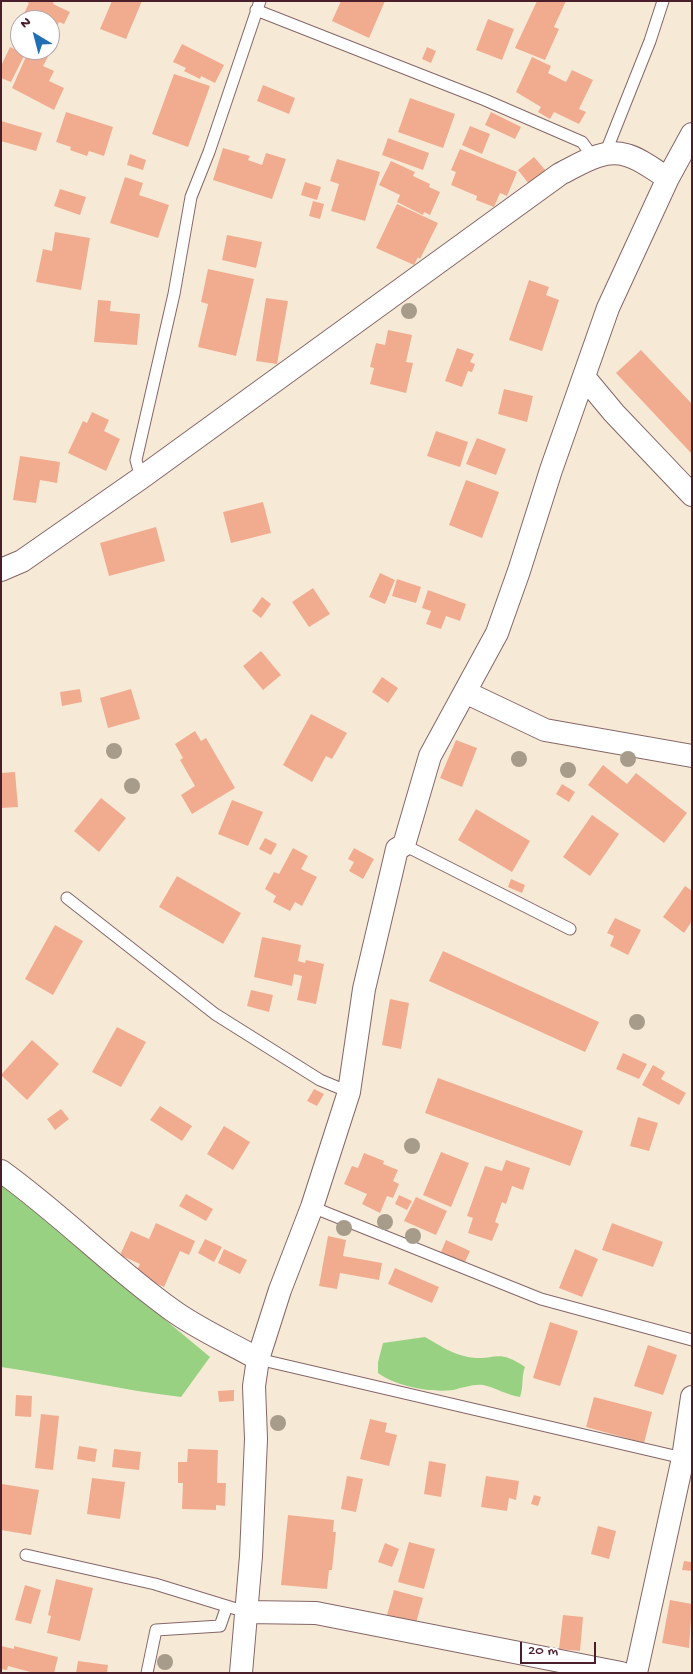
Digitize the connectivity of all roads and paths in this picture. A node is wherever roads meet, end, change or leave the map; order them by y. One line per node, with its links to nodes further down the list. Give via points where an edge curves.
1 (663, 1): 4 (lane, via 650,41)
2 (258, 6): 4 (lane, via 582,142); 7 (lane, via 191,197 174,294 136,460)
3 (692, 134): 5 (street)
4 (599, 155): 5 (street, via 626,154); 7 (street, via 560,174)
5 (668, 178): 6 (street, via 608,308)
6 (584, 377): 8 (street); 10 (street, via 497,633)
7 (141, 478): 9 (street, via 22,561)
8 (692, 495)
9 (1, 570)
10 (465, 692): 11 (street, via 545,730); 12 (street, via 430,756)
11 (692, 756)
12 (404, 844): 14 (lane); 15 (street, via 397,848 364,989)
13 (67, 898): 15 (lane, via 215,1014 320,1080)
14 (570, 929)
15 (349, 1092): 17 (street)
16 (1, 1171): 19 (street, via 174,1311)
17 (312, 1207): 18 (lane, via 541,1298); 19 (street)
18 (692, 1340)
19 (258, 1359): 21 (lane); 23 (street, via 254,1386 256,1440 251,1556)
20 (692, 1397): 21 (street)
21 (683, 1458): 27 (street)
22 (26, 1555): 23 (lane, via 155,1584)
23 (236, 1609): 24 (lane, via 220,1626 156,1630); 25 (street); 26 (street, via 316,1613)
24 (147, 1673)
25 (241, 1673)
26 (621, 1673)
27 (636, 1673)

